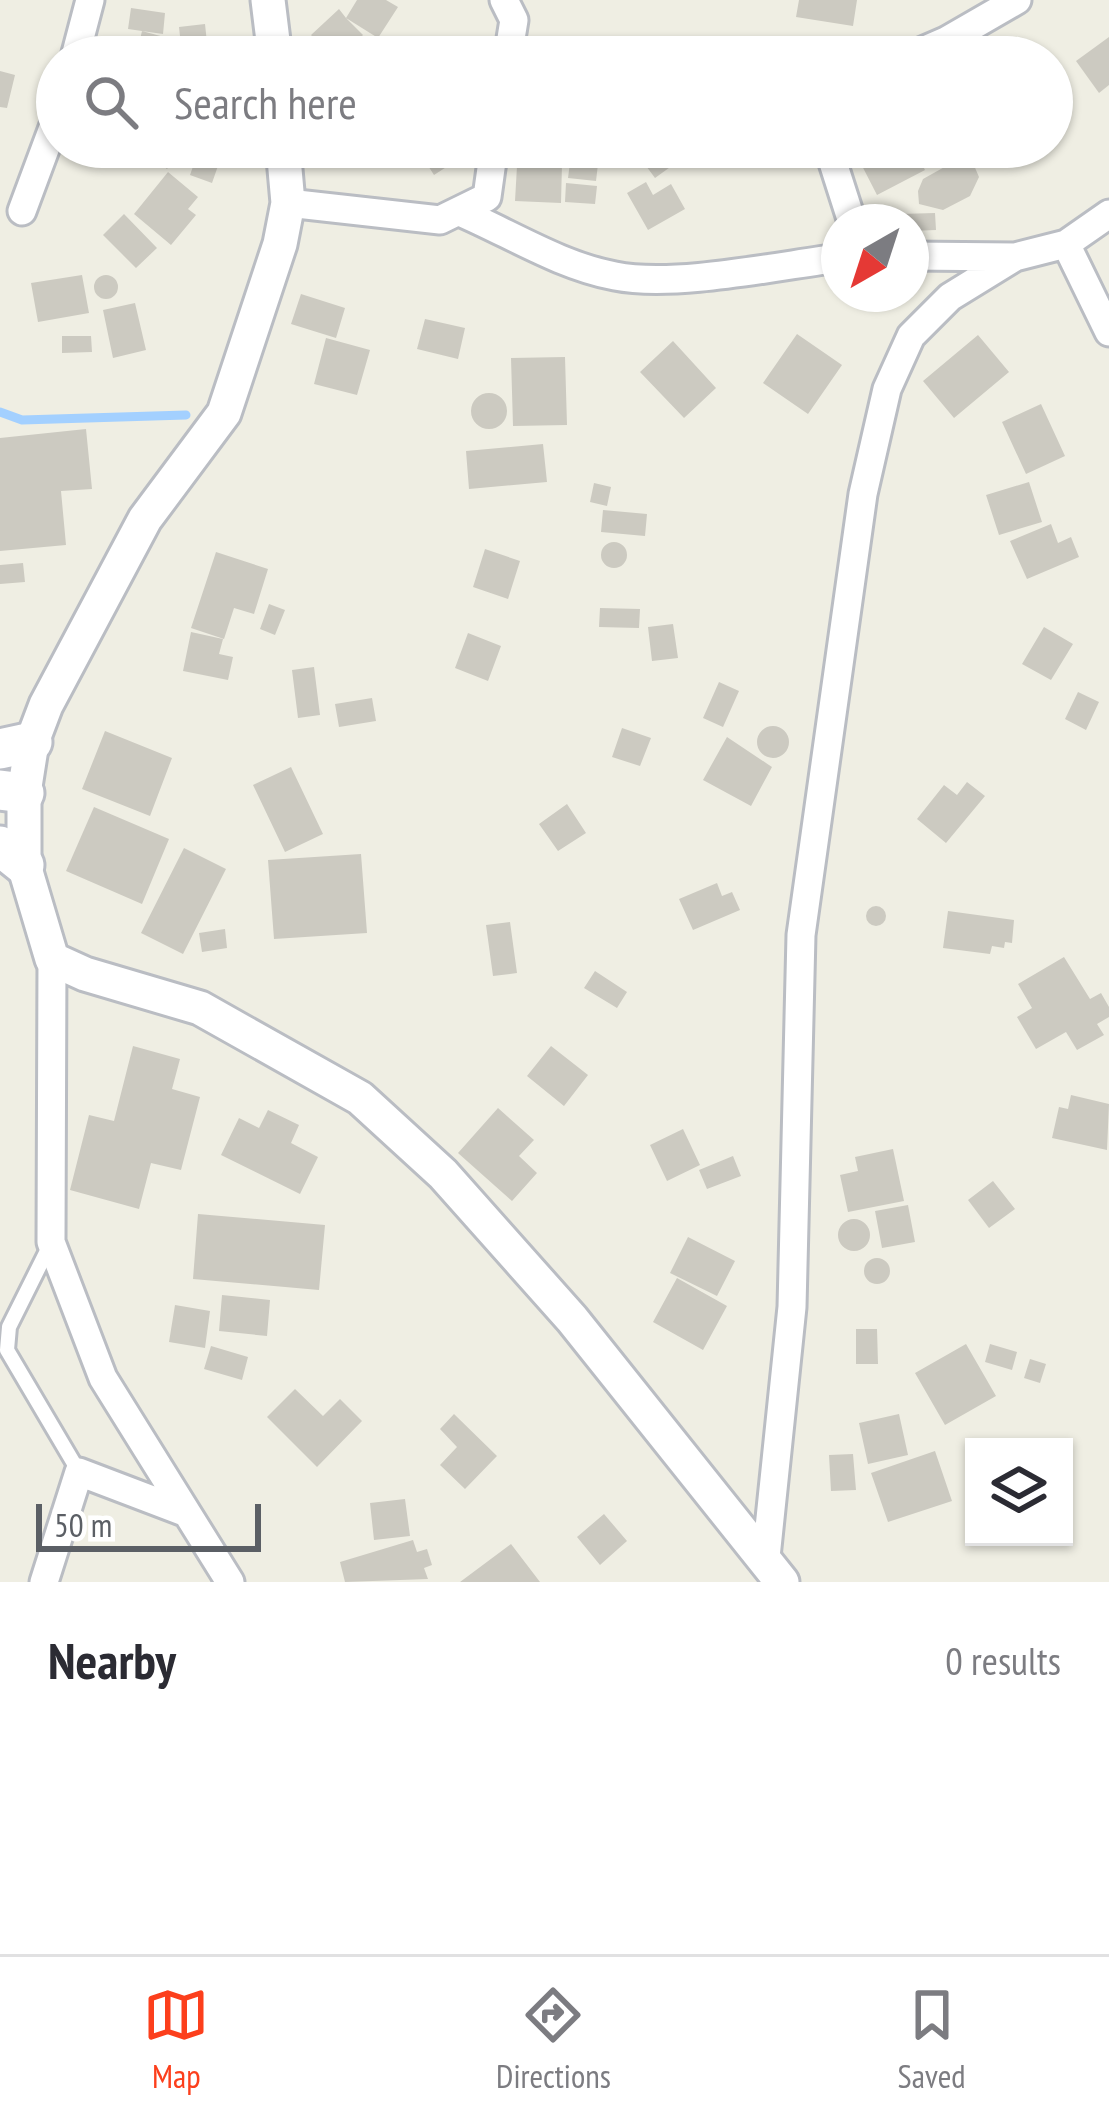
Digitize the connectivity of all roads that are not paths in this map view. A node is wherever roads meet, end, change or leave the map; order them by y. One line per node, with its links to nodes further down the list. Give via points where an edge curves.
1 (90, 0): 5 (street)
2 (268, 0): 6 (street)
3 (504, 0): 7 (street)
4 (1017, 0): 8 (street)
5 (81, 36)
6 (272, 36)
7 (511, 36)
8 (955, 36)
9 (38, 168): 15 (street)
10 (285, 168): 13 (street)
11 (491, 168): 16 (street, via 487,197)
12 (835, 168): 14 (street)
13 (288, 203): 16 (street, via 440,220); 23 (street, via 224,412 145,519)
14 (847, 204)
15 (22, 211)
16 (460, 212): 21 (street, via 618,277)
17 (1109, 214): 18 (street)
18 (1066, 244): 20 (street); 22 (street)
19 (929, 256): 20 (street)
20 (1015, 257): 30 (street, via 950,297 911,337 887,389 863,494 801,935 792,1307)
21 (821, 260)
22 (1109, 332)
23 (16, 746): 24 (street)
24 (12, 791): 25 (street)
25 (12, 856): 26 (street)
26 (52, 959): 27 (street); 30 (street, via 200,1008 360,1098 443,1174 572,1319)
27 (51, 1242): 28 (lane, via 9,1327 7,1350); 29 (street, via 103,1378)
28 (79, 1472): 29 (street); 31 (street)
29 (184, 1512): 32 (street)
30 (774, 1570)
31 (44, 1582)
32 (230, 1582)

